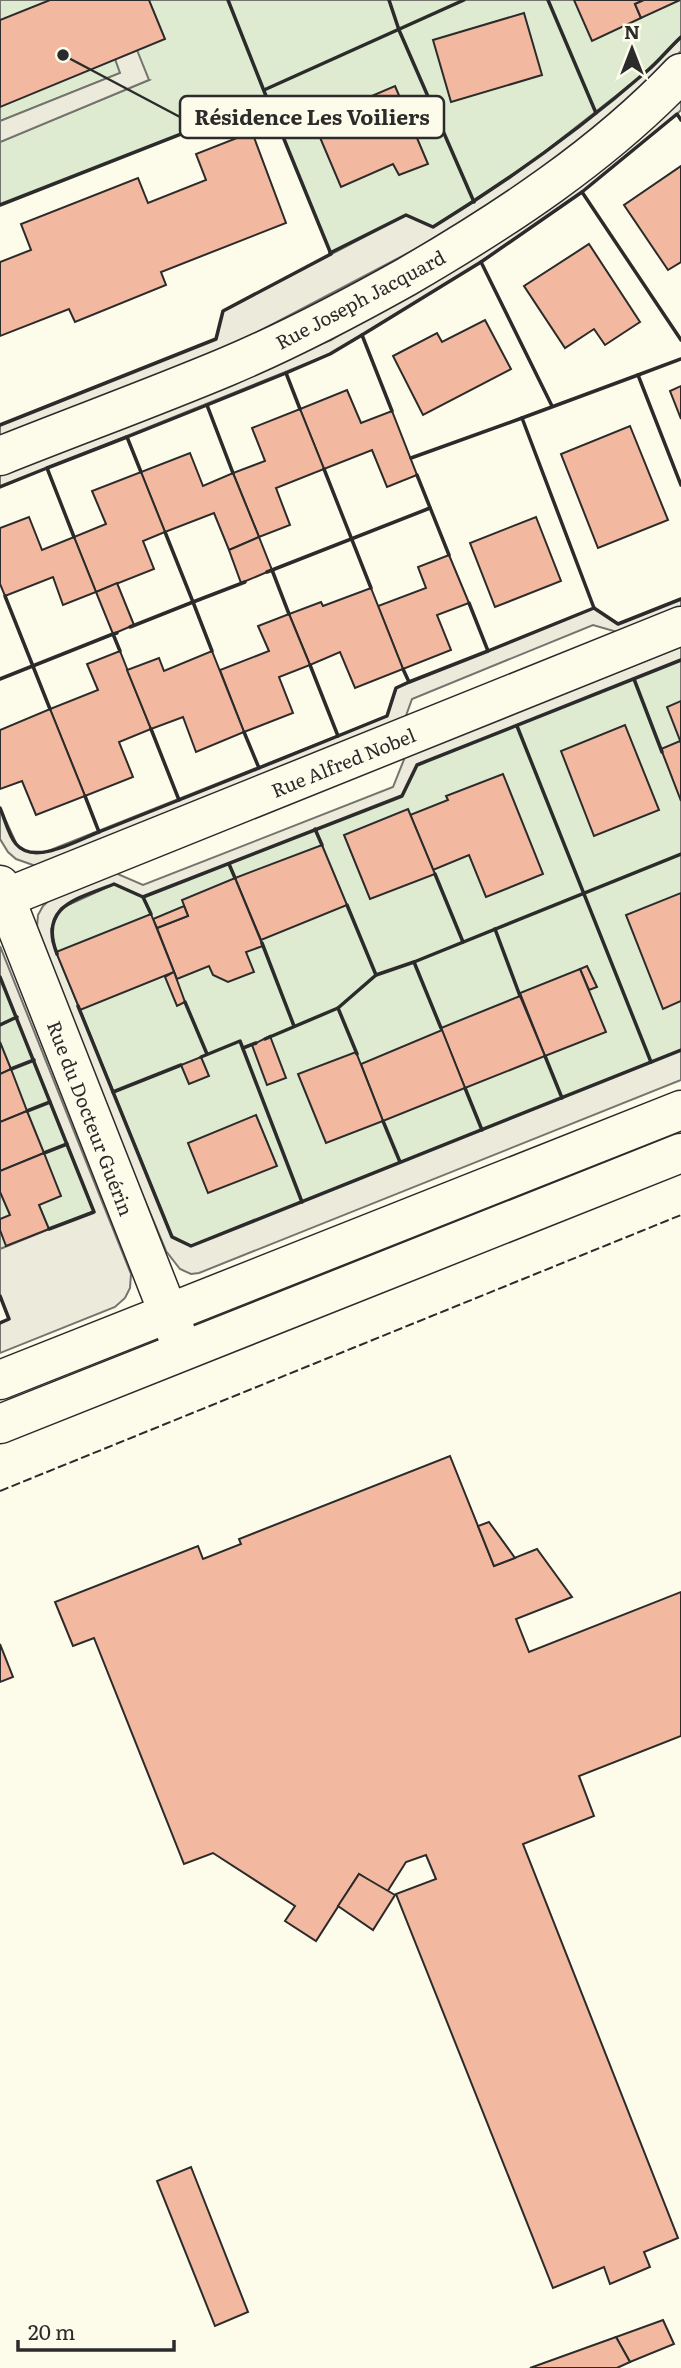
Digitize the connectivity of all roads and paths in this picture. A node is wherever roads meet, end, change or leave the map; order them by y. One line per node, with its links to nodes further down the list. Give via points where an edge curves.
1 (681, 73): 2 (street, Rue Joseph Jacquard, via 609,139 548,186 484,230 334,317 227,367)
2 (0, 456)
3 (681, 626): 4 (street, Rue Alfred Nobel)
4 (3, 892): 7 (street, Rue du Docteur Guérin)
5 (681, 1110): 7 (street)
6 (681, 1153): 8 (street)
7 (169, 1313): 8 (street, Rue du Docteur Guérin); 9 (street)
8 (183, 1350): 10 (street)
9 (0, 1380)
10 (0, 1424)

